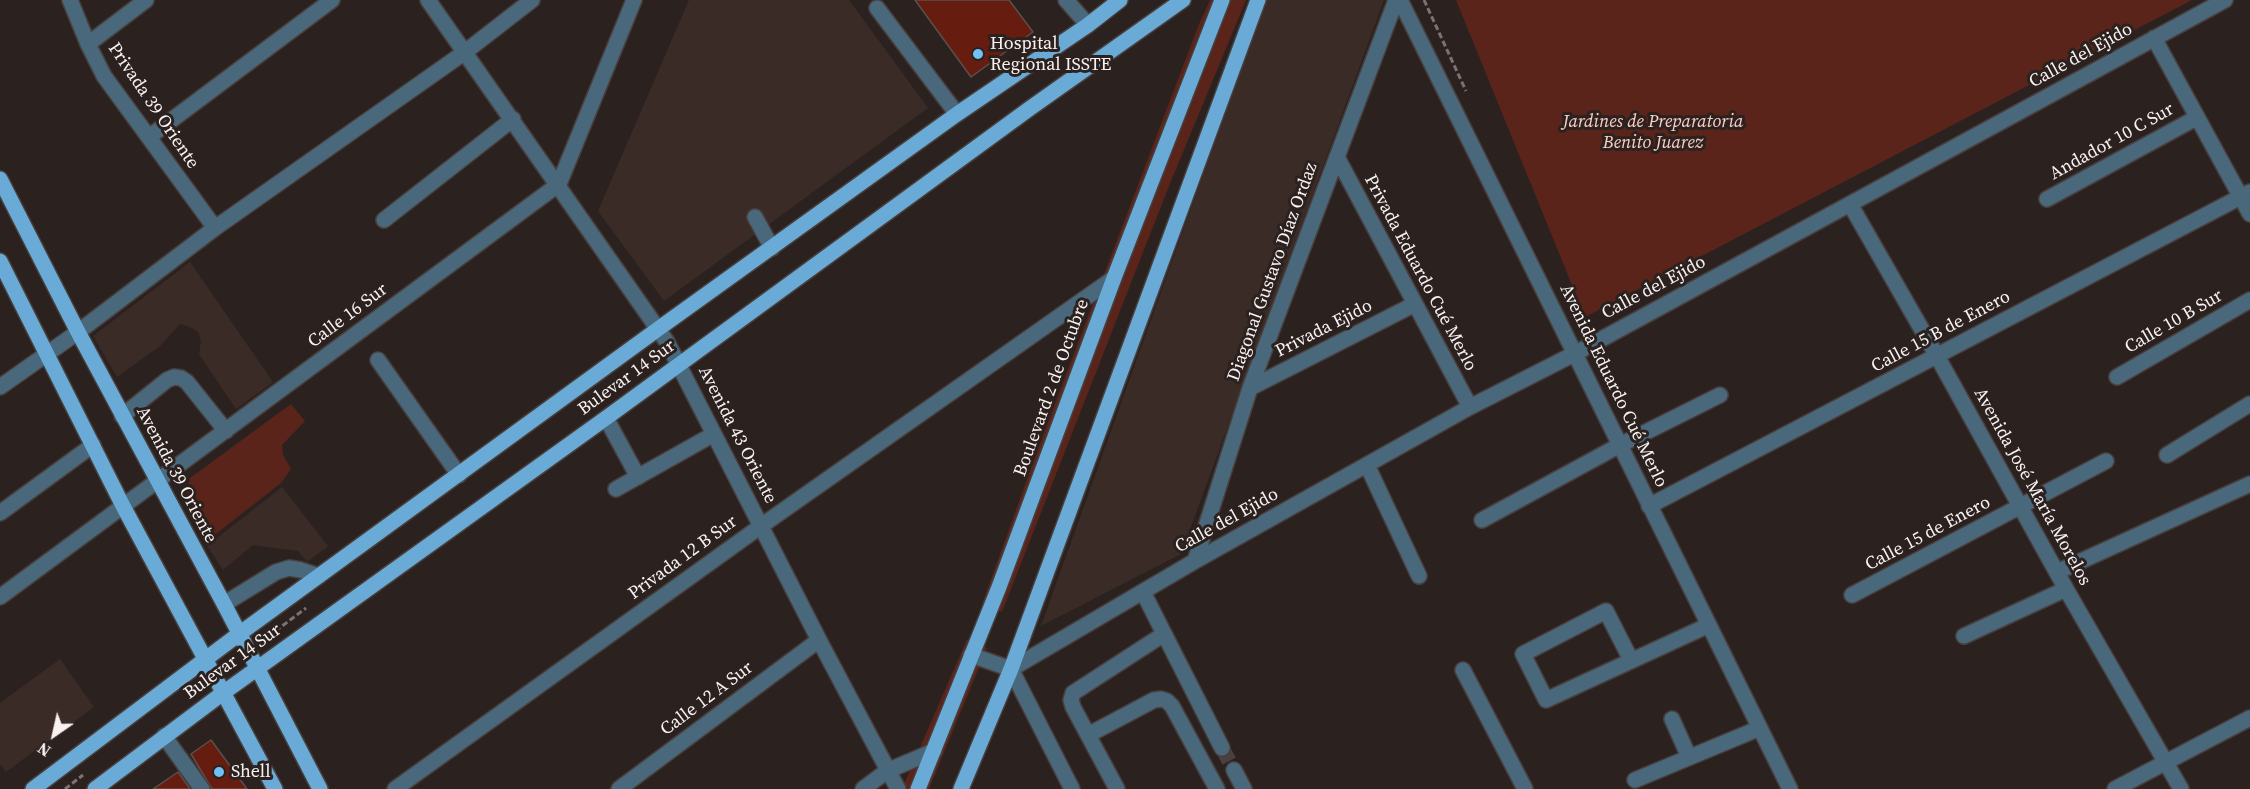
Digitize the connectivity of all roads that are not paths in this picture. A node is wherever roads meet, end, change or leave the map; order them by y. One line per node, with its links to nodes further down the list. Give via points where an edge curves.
1 (70, 0): 17 (street, Privada 39 Oriente)
2 (146, 0): 17 (street)
3 (332, 0): 22 (street)
4 (428, 0): 18 (street, Avenida 43 Oriente)
5 (532, 0): 18 (street)
6 (634, 0): 25 (street)
7 (1066, 0): 15 (street)
8 (1120, 0): 15 (main road, Bulevar 14 Sur)
9 (1184, 0): 44 (main road, Bulevar 14 Sur)
10 (1222, 0): 35 (main road, Boulevard 2 de Octubre)
11 (1258, 0): 89 (main road)
12 (1398, 0): 23 (street, Diagonal Gustavo Díaz Ordaz); 40 (street, Avenida Eduardo Cué Merlo)
13 (2225, 0): 16 (street, Calle del Ejido)
14 (877, 8): 19 (street)
15 (1088, 25): 19 (main road, Bulevar 14 Sur)
16 (2154, 38): 20 (street); 28 (street, Calle del Ejido)
17 (88, 44): 22 (street, Privada 39 Oriente, via 104,76)
18 (465, 52): 21 (street, Avenida 43 Oriente); 32 (street)
19 (957, 114): 33 (main road, Bulevar 14 Sur)
20 (2196, 118): 26 (street); 27 (street, Andador 10 C Sur)
21 (513, 119): 25 (street, Avenida 43 Oriente); 31 (street)
22 (149, 137): 32 (street, Privada 39 Oriente)
23 (1336, 157): 37 (street, Privada Eduardo Cué Merlo); 47 (street, Diagonal Gustavo Díaz Ordaz)
24 (0, 179): 39 (main road, Avenida 39 Oriente)
25 (559, 184): 38 (street, Avenida 43 Oriente); 53 (street, Calle 16 Sur)
26 (2245, 195): 29 (street); 42 (street, Calle 15 B de Enero)
27 (2047, 199)
28 (1850, 204): 40 (street, Calle del Ejido); 42 (street, Avenida José María Morelos)
29 (2250, 214)
30 (755, 217): 33 (street)
31 (384, 220)
32 (214, 228): 39 (street)
33 (772, 248): 38 (main road, Bulevar 14 Sur)
34 (0, 263): 41 (main road)
35 (1114, 278): 70 (street, Privada 12 B Sur); 85 (main road, Boulevard 2 de Octubre)
36 (2250, 300): 45 (street, Calle 10 B Sur)
37 (1415, 304): 47 (street, Privada Ejido); 50 (street, Privada Eduardo Cué Merlo)
38 (658, 329): 44 (street, Avenida 43 Oriente); 60 (main road, Bulevar 14 Sur)
39 (78, 332): 41 (street); 51 (main road, Avenida 39 Oriente)
40 (1576, 353): 50 (street, Calle del Ejido); 56 (street, Avenida Eduardo Cué Merlo)
41 (47, 355): 46 (street); 55 (main road)
42 (1937, 356): 66 (street, Calle 15 B de Enero); 67 (street, Avenida José María Morelos)
43 (378, 360): 60 (street)
44 (679, 365): 52 (main road, Bulevar 14 Sur); 54 (street, Avenida 43 Oriente)
45 (2117, 377)
46 (0, 387)
47 (1250, 388): 71 (street, Diagonal Gustavo Díaz Ordaz)
48 (1720, 395): 56 (street)
49 (2250, 404): 57 (street)
50 (1470, 407): 59 (street, Calle del Ejido)
51 (122, 416): 53 (street, via 167,380 181,378); 62 (main road, Avenida 39 Oriente)
52 (606, 418): 61 (street); 88 (main road, Bulevar 14 Sur)
53 (226, 431): 62 (street, Calle 16 Sur)
54 (714, 435): 61 (street); 70 (street, Avenida 43 Oriente)
55 (93, 445): 65 (main road); 68 (street)
56 (1620, 445): 66 (street, Avenida Eduardo Cué Merlo); 69 (street)
57 (2167, 455)
58 (2106, 461): 67 (street, Calle 15 de Enero)
59 (1367, 465): 71 (street, Calle del Ejido); 74 (street)
60 (459, 475): 73 (main road, Bulevar 14 Sur)
61 (638, 477): 64 (street)
62 (157, 482): 65 (street, Calle 16 Sur); 79 (main road, Avenida 39 Oriente)
63 (2250, 484): 72 (street)
64 (616, 489)
65 (123, 506): 78 (street, Calle 16 Sur); 87 (main road)
66 (1649, 506): 80 (street, Avenida Eduardo Cué Merlo)
67 (2021, 506): 72 (street, Avenida José María Morelos); 77 (street, Calle 15 de Enero)
68 (0, 513)
69 (1482, 520)
70 (761, 526): 84 (street, Avenida 43 Oriente); 109 (street, Privada 12 B Sur)
71 (1195, 561): 76 (street, Calle del Ejido)
72 (2057, 572): 75 (street, Avenida José María Morelos)
73 (320, 576): 79 (street, via 290,568 276,572); 81 (main road, Bulevar 14 Sur)
74 (1419, 576)
75 (2066, 589): 83 (street); 100 (street, Avenida José María Morelos)
76 (1143, 592): 82 (street); 89 (street, Calle del Ejido)
77 (1852, 596)
78 (0, 597)
79 (224, 604): 81 (main road, Avenida 39 Oriente)
80 (1709, 625): 86 (street); 94 (street, Avenida Eduardo Cué Merlo)
81 (239, 634): 87 (main road, Bulevar 14 Sur); 88 (main road, Avenida 39 Oriente)
82 (1164, 634): 95 (street, via 1073,693 1073,707); 97 (street)
83 (1964, 636)
84 (819, 640): 102 (street, Avenida 43 Oriente); 110 (street, Calle 12 A Sur)
85 (971, 655): 89 (street); 98 (main road, Boulevard 2 de Octubre)
86 (1631, 660): 86 (street, via 1546,700 1523,654 1606,611)
87 (206, 661): 91 (main road); 104 (main road, Bulevar 14 Sur)
88 (256, 668): 91 (main road, Bulevar 14 Sur); 108 (main road, Avenida 39 Oriente)
89 (1011, 669): 114 (main road); 115 (street)
90 (1463, 670): 119 (street)
91 (223, 693): 96 (main road, Bulevar 14 Sur); 107 (main road)
92 (2250, 718): 100 (street)
93 (1672, 719): 99 (street)
94 (1760, 728): 99 (street); 120 (street, Avenida Eduardo Cué Merlo)
95 (1088, 735): 116 (street); 117 (street, via 1154,700 1167,701)
96 (164, 736): 105 (main road, Bulevar 14 Sur); 106 (street)
97 (1222, 748)
98 (934, 752): 102 (street); 113 (main road, Boulevard 2 de Octubre)
99 (1689, 757): 103 (street)
100 (2166, 762): 121 (street); 122 (street, Avenida José María Morelos)
101 (1234, 770): 118 (street)
102 (887, 771): 111 (street); 112 (street, Avenida 43 Oriente)
103 (1635, 780)
104 (33, 789)
105 (95, 789)
106 (202, 789)
107 (275, 789)
108 (320, 789)
109 (395, 789)
110 (619, 789)
111 (863, 789)
112 (898, 789)
113 (918, 789)
114 (961, 789)
115 (1072, 789)
116 (1117, 789)
117 (1217, 789)
118 (1244, 789)
119 (1525, 789)
120 (1790, 789)
121 (2115, 789)
122 (2181, 789)

